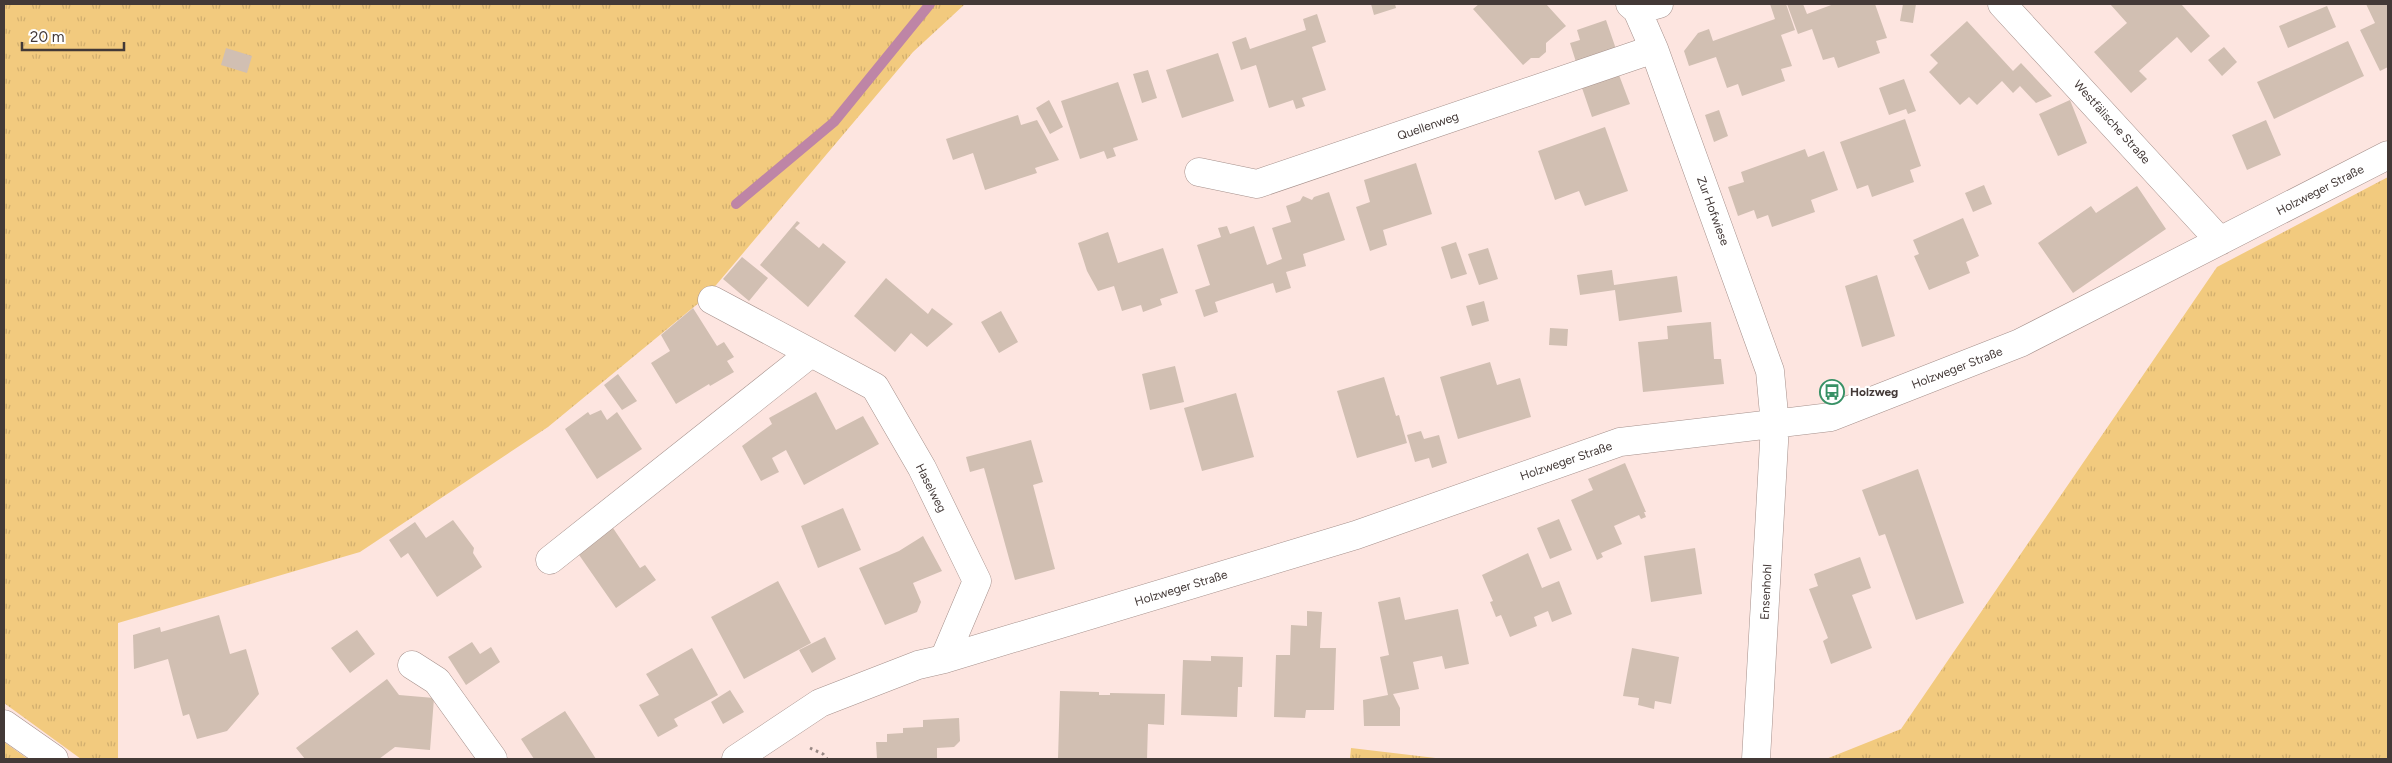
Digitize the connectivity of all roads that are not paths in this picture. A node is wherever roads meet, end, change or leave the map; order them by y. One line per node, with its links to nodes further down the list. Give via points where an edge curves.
1 (2002, 4): 6 (street, Westfälische Straße)
2 (1642, 6): 3 (street, Zur Hofwiese)
3 (1654, 49): 5 (street, Quellenweg, via 1257,184); 9 (street, Zur Hofwiese, via 1770,371)
4 (2388, 155): 6 (street, Holzweger Straße)
5 (1199, 172)
6 (2220, 241): 9 (street, Holzweger Straße, via 2020,343 1831,417)
7 (712, 300): 8 (street, Haselweg)
8 (811, 352): 10 (street); 11 (street, Haselweg, via 875,387 922,468 977,581)
9 (1775, 425): 11 (street, Holzweger Straße, via 1620,442 1356,535); 17 (street, Ensenhohl)
10 (550, 560)
11 (944, 659): 16 (street, Holzweger Straße, via 918,665 820,703)
12 (412, 665): 15 (street, via 437,681)
13 (4, 724): 14 (street)
14 (54, 759)
15 (493, 759)
16 (736, 759)
17 (1756, 759)

